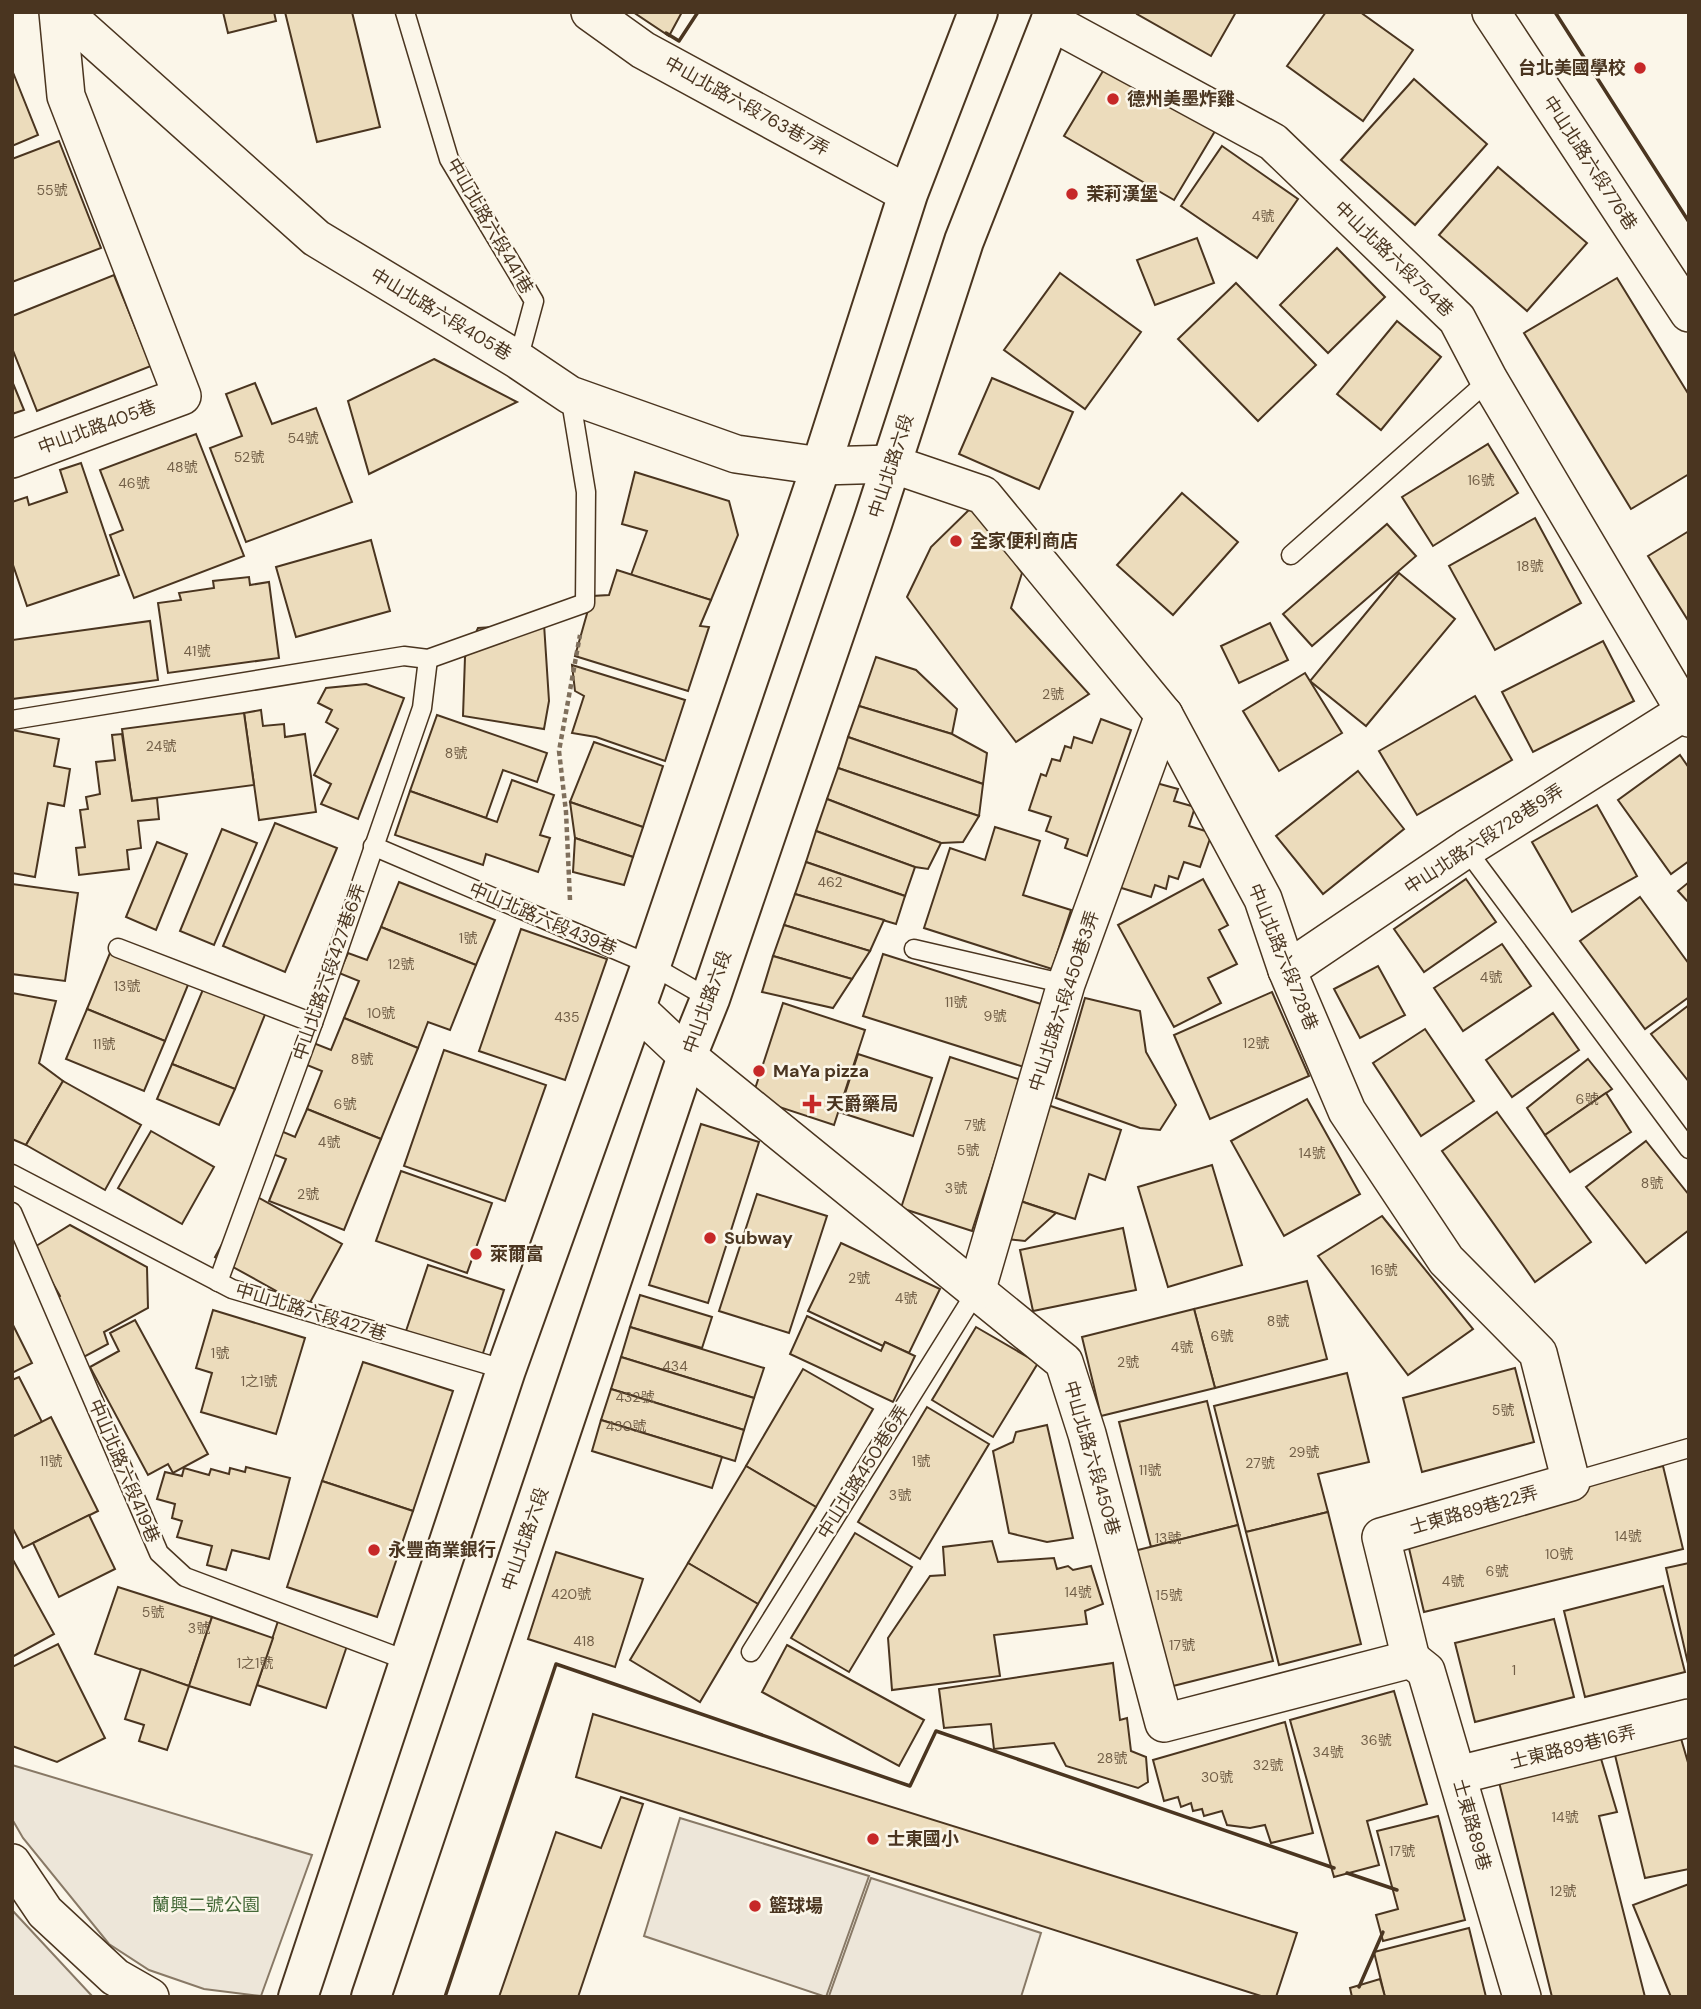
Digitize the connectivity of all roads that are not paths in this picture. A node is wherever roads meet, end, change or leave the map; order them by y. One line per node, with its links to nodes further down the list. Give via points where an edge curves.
1 (61, 12): 9 (street, 中山北路六段405巷, via 316,238); 12 (street, 中山北路六段405巷, via 66,96)
2 (405, 12): 9 (lane, 中山北路六段441巷, via 449,159 534,300)
3 (590, 12): 7 (street, 中山北路六段763巷7弄, via 643,50)
4 (978, 12): 7 (main road)
5 (1491, 12): 8 (street, 中山北路六段776巷)
6 (1052, 16): 10 (street, 中山北路六段754巷, via 1273,142 1457,319); 14 (main road, 中山北路六段, via 964,241)
7 (908, 194): 15 (main road)
8 (1689, 313)
9 (518, 360): 11 (street, 中山北路六段405巷)
10 (1489, 380): 16 (lane); 19 (street, 中山北路六段754巷)
11 (569, 395): 15 (street, 中山北路六段405巷, via 736,454); 17 (lane, via 586,492 585,603)
12 (182, 396): 13 (street, 中山北路405巷)
13 (12, 458)
14 (892, 464): 15 (street, 中山北路六段405巷); 18 (street, 中山北路六段728巷, via 983,495); 28 (main road, 中山北路六段)
15 (821, 466): 25 (main road)
16 (1291, 555)
17 (428, 659): 20 (lane, via 404,656); 21 (lane, 中山北路六段427巷6弄, via 422,708)
18 (1164, 715): 26 (street, 中山北路六段728巷, via 1263,899); 27 (street, 中山北路六段450巷3弄)
19 (1686, 715): 22 (street, 中山北路六段728巷9弄)
20 (12, 720)
21 (373, 846): 25 (lane, 中山北路六段439巷); 30 (lane, 中山北路六段427巷6弄)
22 (1466, 849): 26 (street, 中山北路六段728巷9弄); 32 (lane)
23 (118, 948): 30 (lane)
24 (914, 948): 27 (lane)
25 (651, 965): 28 (lane, 中山北路六段439巷); 29 (main road)
26 (1287, 970): 39 (street, 中山北路六段728巷, via 1347,1111 1446,1260 1538,1353)
27 (1066, 984): 36 (street, 中山北路六段450巷3弄)
28 (710, 999): 31 (main road, 中山北路六段)
29 (636, 1008): 31 (street, 中山北路六段450巷); 37 (main road)
30 (313, 1023): 35 (lane, 中山北路六段427巷6弄)
31 (687, 1056): 36 (street, 中山北路六段450巷); 48 (main road, 中山北路六段)
32 (1689, 1149)
33 (12, 1174): 35 (lane, 中山北路六段427巷)
34 (12, 1212): 42 (lane, 中山北路六段419巷, via 159,1553 185,1577)
35 (218, 1282): 37 (lane, 中山北路六段427巷)
36 (976, 1292): 40 (lane, 中山北路450巷6弄); 41 (street, 中山北路六段450巷, via 1064,1362 1164,1723)
37 (506, 1370): 42 (main road)
38 (1689, 1448): 39 (lane, 士東路89巷22弄)
39 (1571, 1482): 41 (street, 士東路89巷22弄, via 1381,1537)
40 (751, 1652)
41 (1411, 1659): 44 (street, 士東路89巷, via 1426,1671)
42 (411, 1662): 47 (main road)
43 (1689, 1718): 44 (street, 士東路89巷16弄)
44 (1458, 1775): 49 (street, 士東路89巷)
45 (12, 1863): 46 (street, via 45,1912 115,1977)
46 (150, 1997)
47 (298, 1997)
48 (371, 1997)
49 (1522, 1997)

